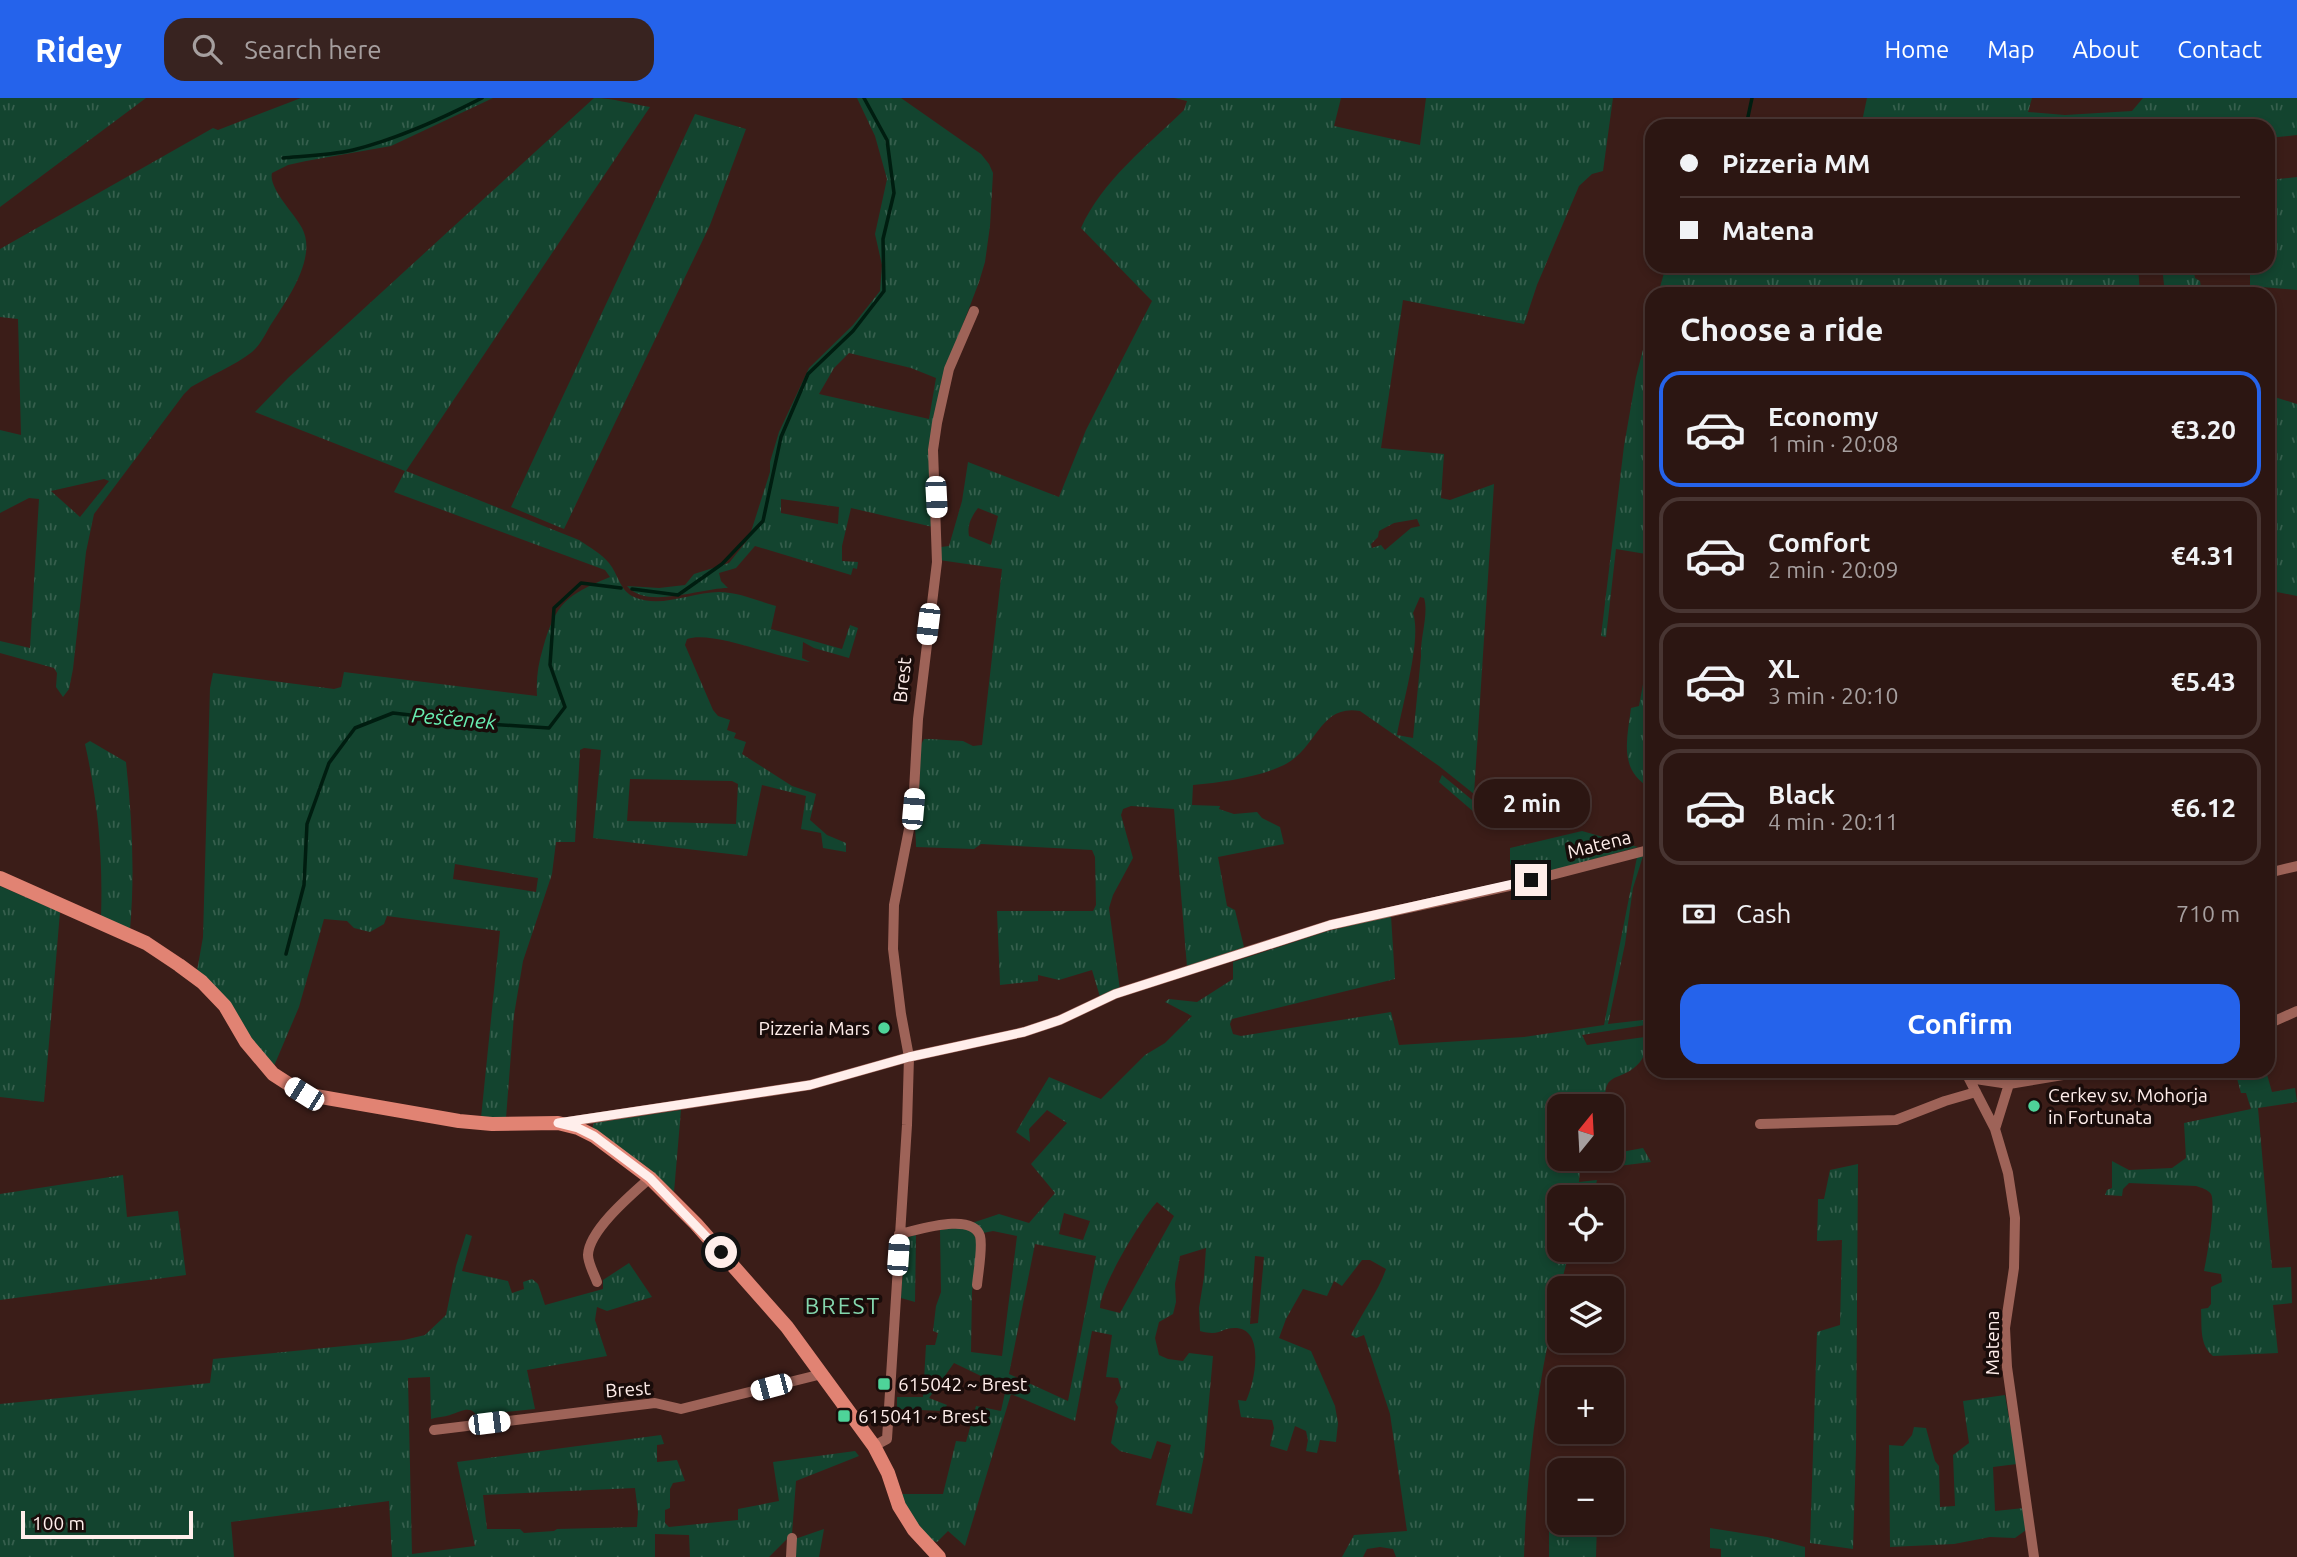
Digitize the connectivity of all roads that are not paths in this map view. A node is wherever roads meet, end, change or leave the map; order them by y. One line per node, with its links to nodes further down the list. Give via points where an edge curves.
1 (974, 311): 8 (street, Brest, via 949,369 933,450 937,562 918,719 913,809 894,905 893,949)
2 (1645, 851): 8 (street, Matena, via 1330,925 1115,994 1024,1032)
3 (2297, 866): 4 (street)
4 (2275, 871)
5 (0, 878): 14 (street, via 146,943 179,965 225,1006 246,1042 273,1074 304,1094 459,1121)
6 (2297, 1011): 7 (street)
7 (2275, 1021)
8 (909, 1057): 14 (street, via 810,1085); 18 (street, Brest)
9 (1969, 1078): 13 (street, Matena)
10 (1984, 1078): 12 (street, Matena)
11 (2045, 1078): 12 (street, Matena)
12 (2009, 1084): 16 (street)
13 (1976, 1092): 15 (street, via 1896,1120); 16 (street, Matena)
14 (558, 1123): 17 (street, via 594,1136)
15 (1760, 1124)
16 (1995, 1129): 27 (street, Matena, via 2015,1218 2014,1268 2005,1328 2007,1367)
17 (650, 1178): 19 (street, via 622,1202 592,1242 588,1256); 21 (street, via 756,1291)
18 (899, 1234): 20 (street, via 962,1222 975,1227 981,1238); 23 (street, Brest, via 887,1439)
19 (597, 1282)
20 (977, 1285)
21 (822, 1374): 22 (street, Brest, via 681,1409 655,1403); 23 (street)
22 (434, 1430)
23 (874, 1446): 26 (street, via 914,1530)
24 (792, 1538): 25 (street)
25 (791, 1557)
26 (939, 1557)
27 (2034, 1557)

